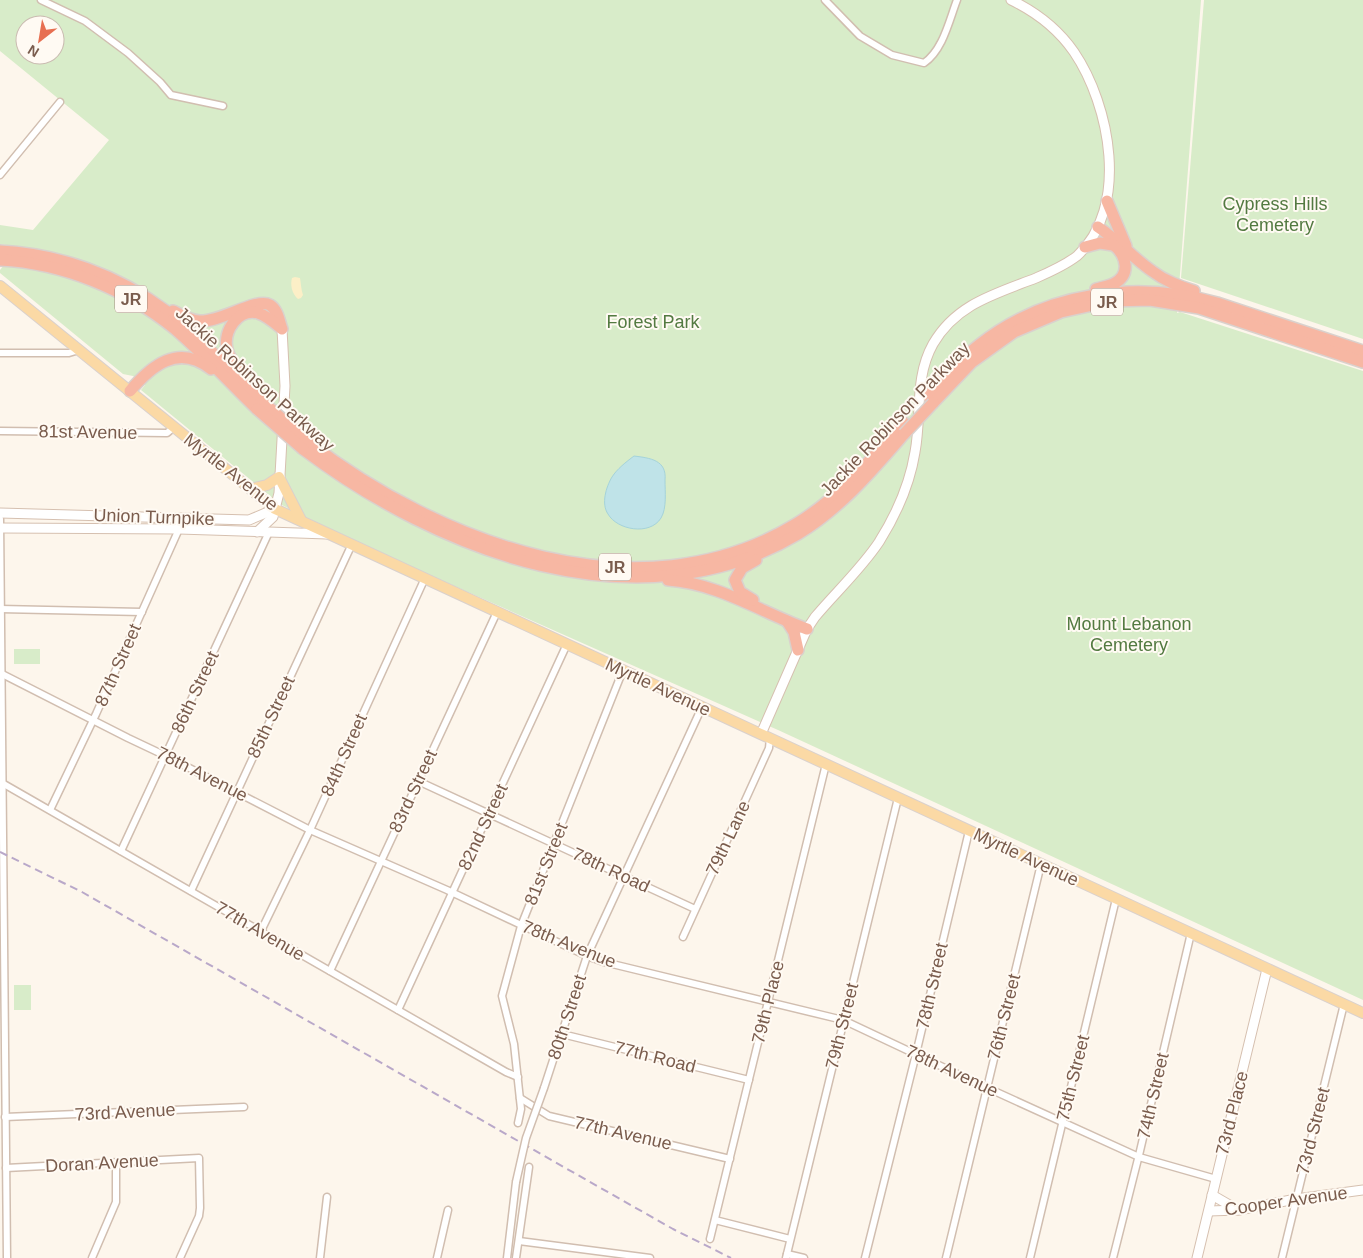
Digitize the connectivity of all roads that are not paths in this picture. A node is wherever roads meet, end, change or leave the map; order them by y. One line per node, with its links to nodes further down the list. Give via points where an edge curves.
1 (41, 0): 6 (street, via 85,21 128,53 171,95)
2 (826, 0): 3 (street, via 860,36 892,55 924,63 938,48)
3 (957, 0)
4 (1011, 0): 8 (street, via 1036,14 1060,34 1090,81 1104,121 1109,166)
5 (60, 102): 7 (street)
6 (224, 106)
7 (0, 176)
8 (1107, 201): 9 (street); 12 (highway)
9 (1096, 230): 10 (highway); 11 (street); 12 (highway)
10 (1113, 245): 11 (highway, via 1100,243); 17 (highway, via 1124,259 1125,270 1120,278)
11 (1085, 247): 53 (street, via 1059,269 982,298 966,308 941,332 924,366 918,396 916,450 902,497 878,543)
12 (1128, 250): 18 (highway, via 1162,278)
13 (0, 251): 16 (highway, Jackie Robinson Parkway / JR, via 71,263)
14 (0, 260): 24 (highway, Jackie Robinson Parkway / JR, via 65,270 133,300 175,330)
15 (1, 290): 20 (main road, Myrtle Avenue)
16 (144, 296): 19 (highway, via 198,321 216,320 261,302 275,309); 26 (highway, Jackie Robinson Parkway / JR, via 188,329)
17 (1071, 300): 18 (highway, Jackie Robinson Parkway / JR, via 1106,293 1144,292 1182,294); 27 (highway, Jackie Robinson Parkway / JR, via 1035,312 990,337 968,354)
18 (1230, 307): 21 (highway, Jackie Robinson Parkway / JR)
19 (282, 329): 26 (highway, via 266,317 251,313 239,317 228,330 226,344 229,356); 33 (street, via 285,386)
20 (79, 350): 22 (street, via 68,353); 25 (main road, Myrtle Avenue)
21 (1363, 352)
22 (0, 353)
23 (1363, 362): 27 (highway, Jackie Robinson Parkway / JR, via 1187,305 1150,300 1111,301 1055,314 1014,332 972,362)
24 (235, 388): 25 (highway, via 204,364 181,358 154,366); 28 (highway, Jackie Robinson Parkway / JR)
25 (130, 392): 29 (main road, Myrtle Avenue)
26 (253, 393): 28 (highway, Jackie Robinson Parkway / JR)
27 (931, 399): 30 (highway, Jackie Robinson Parkway / JR, bridge)
28 (260, 405): 32 (highway, Jackie Robinson Parkway / JR, bridge)
29 (174, 427): 31 (street, 81st Avenue, via 167,433); 34 (main road, Myrtle Avenue)
30 (904, 428): 32 (highway, Jackie Robinson Parkway / JR, via 845,487 786,530 713,559 649,568 600,566 551,558 482,538 421,512); 45 (highway, Jackie Robinson Parkway / JR, via 849,494)
31 (0, 431)
32 (305, 445): 47 (highway, Jackie Robinson Parkway / JR, via 345,479 388,505 481,547 576,572)
33 (279, 477): 34 (main road); 35 (street); 39 (main road)
34 (250, 489): 35 (main road, Myrtle Avenue)
35 (275, 509): 38 (street, Union Turnpike, via 249,520); 39 (main road, Myrtle Avenue); 42 (street, via 273,517)
36 (0, 513): 38 (street, Union Turnpike)
37 (0, 518): 40 (street)
38 (179, 519): 41 (street, 87th Street)
39 (301, 520): 44 (main road, Myrtle Avenue)
40 (0, 528): 41 (street, Union Turnpike); 49 (street)
41 (179, 529): 42 (street, Union Turnpike); 50 (street, 87th Street)
42 (257, 532): 43 (street, Union Turnpike)
43 (269, 532): 44 (street, Union Turnpike); 62 (street, 86th Street)
44 (331, 534): 46 (main road, Myrtle Avenue)
45 (798, 534): 47 (highway, Jackie Robinson Parkway / JR, via 719,567); 53 (highway, via 744,566 736,583 745,597)
46 (352, 544): 48 (main road, Myrtle Avenue); 66 (street, 85th Street)
47 (641, 577): 52 (highway, via 702,586)
48 (425, 578): 51 (main road, Myrtle Avenue); 70 (street, 84th Street)
49 (0, 609): 50 (street); 57 (street)
50 (142, 612): 59 (street, 87th Street)
51 (497, 612): 54 (main road, Myrtle Avenue); 64 (street, 83rd Street)
52 (788, 621): 53 (highway); 55 (highway)
53 (808, 626): 55 (street)
54 (567, 644): 56 (main road, Myrtle Avenue); 69 (street, 82nd Street)
55 (798, 650): 60 (street)
56 (623, 670): 58 (main road, Myrtle Avenue); 72 (street, 81st Street)
57 (1, 674): 59 (street, 78th Avenue); 61 (street)
58 (702, 706): 60 (main road, Myrtle Avenue); 77 (street, 80th Street)
59 (93, 720): 62 (street, 78th Avenue); 68 (street, 87th Street)
60 (766, 736): 63 (main road, Myrtle Avenue); 81 (street, 79th Lane, via 769,748)
61 (1, 747): 65 (street)
62 (166, 756): 66 (street, 78th Avenue); 73 (street, 86th Street)
63 (826, 764): 67 (main road, Myrtle Avenue); 91 (street, 79th Place)
64 (418, 781): 69 (street, 78th Road); 74 (street, 83rd Street)
65 (2, 784): 68 (street, 77th Avenue); 76 (street)
66 (237, 792): 70 (street, 78th Avenue); 78 (street, 85th Street)
67 (898, 798): 71 (main road, Myrtle Avenue); 95 (street, 79th Street)
68 (50, 810): 73 (street, 77th Avenue)
69 (489, 814): 72 (street, 78th Road); 79 (street, 82nd Street)
70 (310, 830): 74 (street, 78th Avenue); 84 (street, 84th Street)
71 (969, 831): 75 (main road, Myrtle Avenue); 97 (street, 78th Street)
72 (555, 844): 77 (street, 78th Road); 83 (street, 81st Street)
73 (120, 851): 78 (street, 77th Avenue)
74 (381, 861): 79 (street, 78th Avenue); 89 (street, 83rd Street)
75 (1041, 864): 80 (main road, Myrtle Avenue); 101 (street, 76th Street)
76 (2, 869): 82 (street)
77 (623, 876): 81 (street, 78th Road); 87 (street, 80th Street)
78 (191, 891): 84 (street, 77th Avenue)
79 (452, 892): 83 (street, 78th Avenue); 93 (street, 82nd Street)
80 (1116, 899): 85 (main road, Myrtle Avenue); 105 (street, 75th Street)
81 (695, 909): 86 (street, 79th Lane)
82 (2, 919): 90 (street)
83 (521, 926): 87 (street, 78th Avenue); 99 (street, 81st Street, via 502,996 514,1044)
84 (261, 931): 89 (street, 77th Avenue)
85 (1191, 933): 88 (main road, Myrtle Avenue); 108 (street, 74th Street)
86 (683, 937)
87 (587, 956): 91 (street, 78th Avenue); 96 (street, 80th Street)
88 (1267, 969): 92 (main road, Myrtle Avenue); 113 (street, 73rd Place)
89 (330, 971): 93 (street, 77th Avenue)
90 (2, 996): 98 (street)
91 (769, 1001): 95 (street, 78th Avenue); 100 (street, 79th Place)
92 (1344, 1004): 94 (main road, Myrtle Avenue); 117 (street, 73rd Street)
93 (398, 1010): 99 (street, 77th Avenue)
94 (1363, 1013)
95 (843, 1020): 97 (street, 78th Avenue); 123 (street, 79th Street)
96 (562, 1034): 100 (street, 77th Road); 132 (street, 80th Street, bridge, via 526,1138 516,1182)
97 (916, 1054): 101 (street, 78th Avenue); 136 (street, 78th Street)
98 (2, 1073): 104 (street)
99 (518, 1078): 102 (street, 81st Street)
100 (749, 1080): 109 (street, 79th Place)
101 (987, 1088): 105 (street, 78th Avenue); 137 (street, 76th Street)
102 (520, 1098): 106 (street, 81st Street); 109 (street, 77th Avenue, via 549,1116)
103 (244, 1107): 104 (street, 73rd Avenue)
104 (5, 1118): 107 (street)
105 (1062, 1122): 108 (street, 78th Avenue); 138 (street, 75th Street)
106 (518, 1123)
107 (3, 1150): 112 (street)
108 (1138, 1157): 113 (street, 78th Avenue); 139 (street, 74th Street)
109 (730, 1158): 121 (street, 79th Place)
110 (116, 1163): 112 (street, Doran Avenue); 128 (street, via 116,1202); 129 (street, Doran Avenue, via 199,1158 199,1216)
111 (528, 1167): 125 (street)
112 (6, 1168): 122 (street)
113 (1216, 1179): 115 (street, 73rd Place)
114 (1363, 1190): 117 (street, Cooper Avenue)
115 (1212, 1195): 119 (street); 120 (street, 73rd Place)
116 (327, 1197): 130 (street)
117 (1296, 1199): 119 (street, Cooper Avenue); 141 (street, 73rd Street)
118 (448, 1210): 131 (street)
119 (1238, 1210): 120 (street, Cooper Avenue)
120 (1209, 1211): 140 (street, 73rd Place)
121 (715, 1220): 123 (street); 124 (street, 79th Place)
122 (3, 1229): 127 (street)
123 (790, 1238): 126 (street, 79th Street)
124 (710, 1239)
125 (519, 1241): 133 (street); 134 (street)
126 (786, 1256): 135 (street)
127 (6, 1258)
128 (92, 1258)
129 (180, 1258)
130 (320, 1258)
131 (437, 1258)
132 (507, 1258)
133 (516, 1258)
134 (650, 1258)
135 (804, 1258)
136 (865, 1258)
137 (946, 1258)
138 (1030, 1258)
139 (1113, 1258)
140 (1197, 1258)
141 (1282, 1258)

